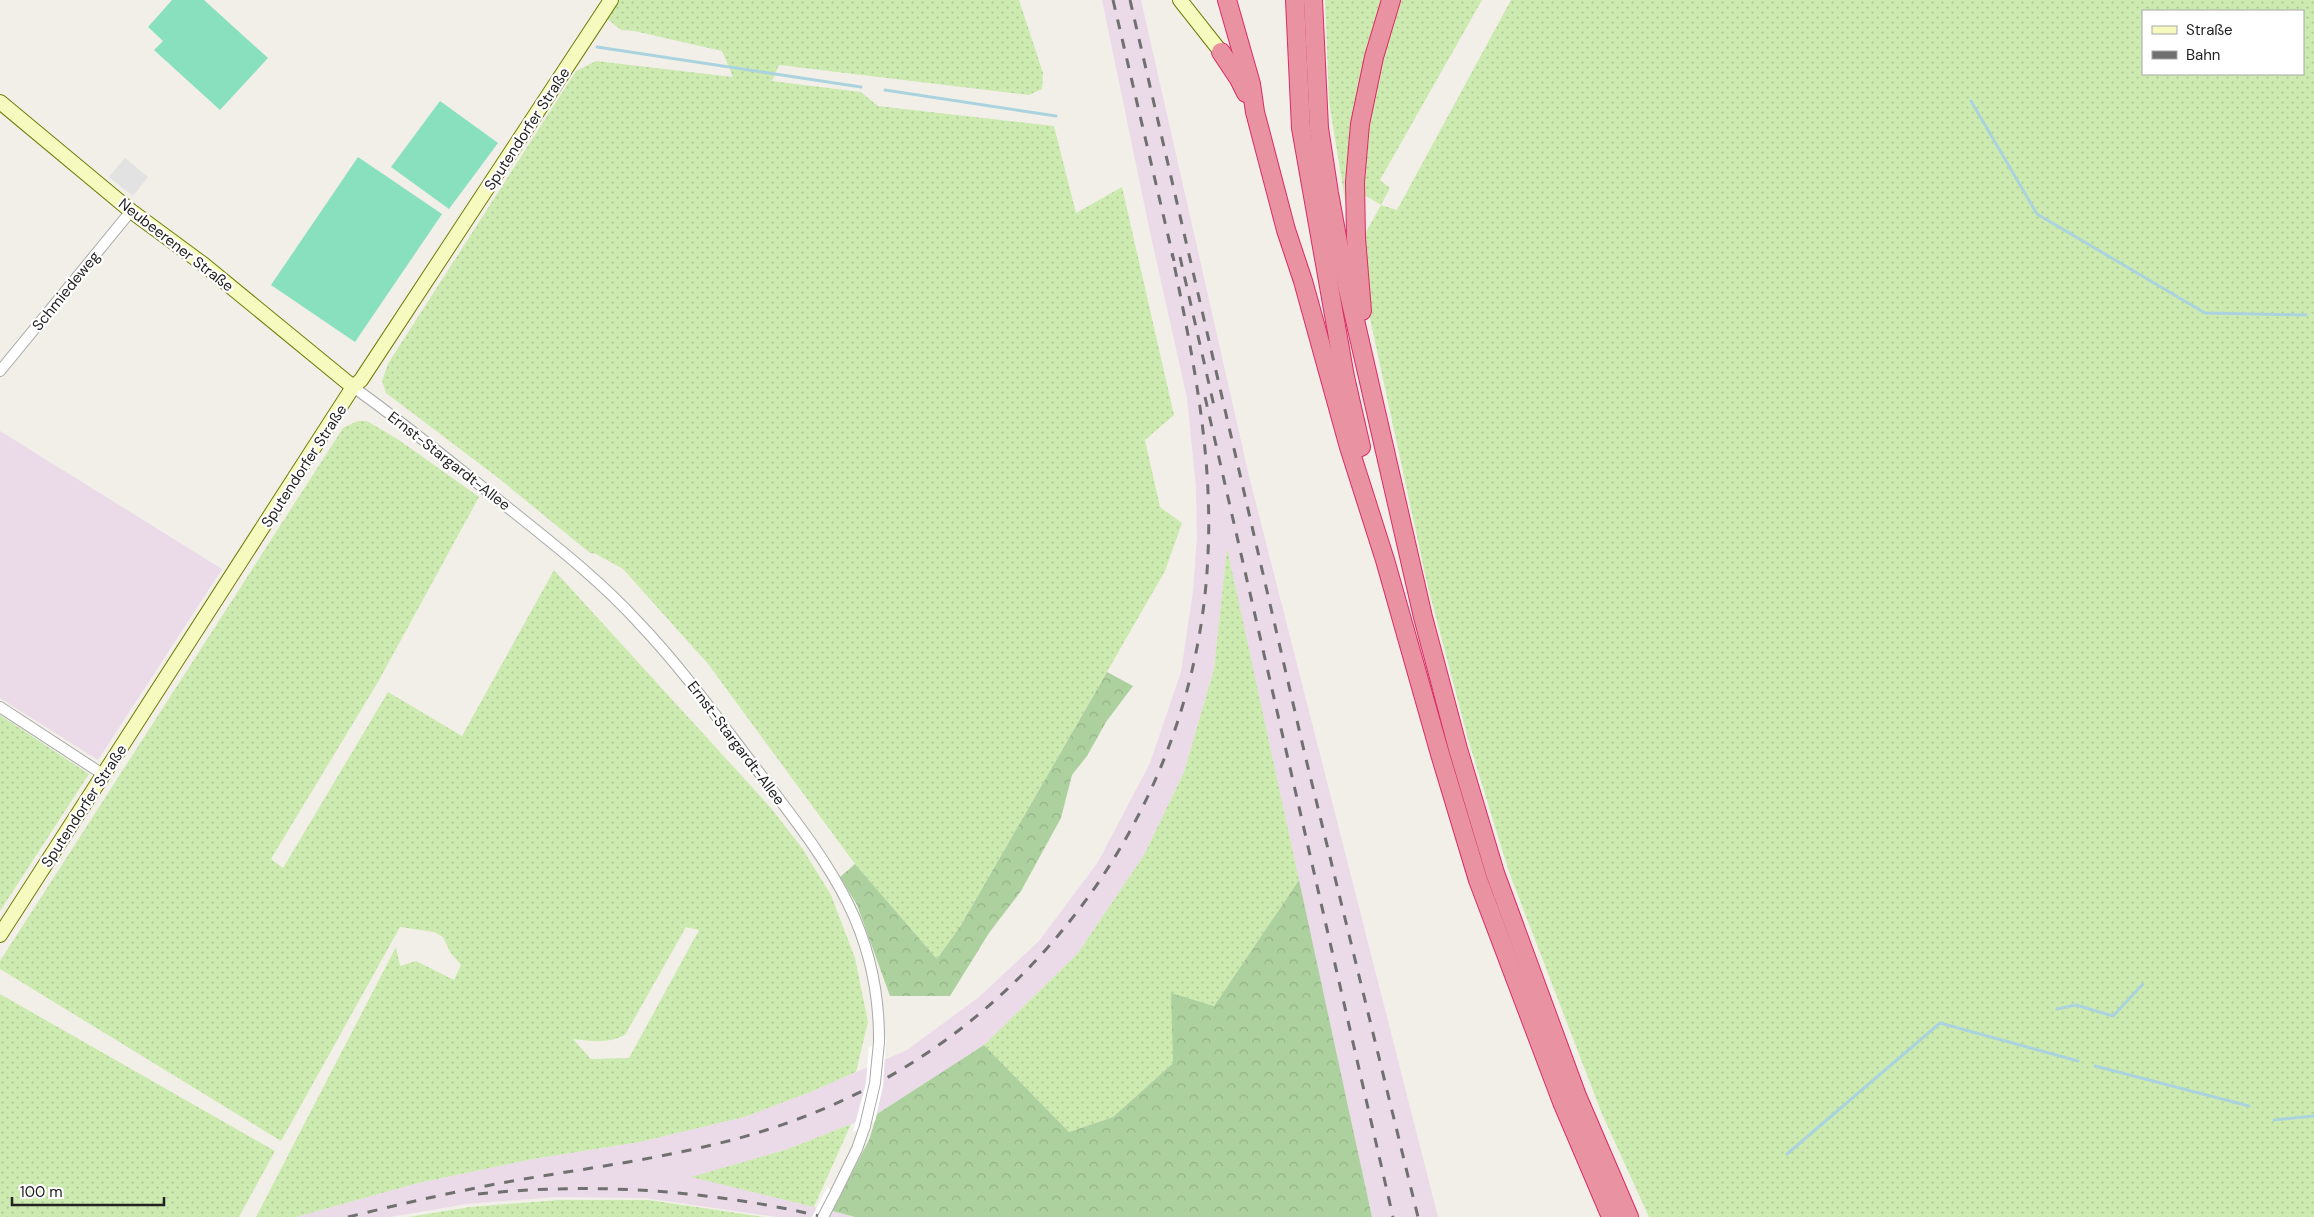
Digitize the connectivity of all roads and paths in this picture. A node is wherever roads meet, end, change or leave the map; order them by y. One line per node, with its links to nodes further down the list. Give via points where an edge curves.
1 (611, 0): 13 (main road, Sputendorfer Straße, via 361,380)
2 (1180, 0): 7 (main road)
3 (1227, 0): 9 (highway, via 1251,84)
4 (1295, 0): 14 (highway, via 1301,128 1345,377)
5 (1313, 0): 12 (highway, via 1319,128 1341,259)
6 (1391, 0): 12 (highway, via 1374,57 1362,115 1355,182 1356,238)
7 (1221, 52): 9 (highway)
8 (0, 102): 10 (main road, Neubeerener Straße)
9 (1255, 112): 14 (highway, via 1286,230)
10 (131, 211): 11 (street, Schmiedeweg); 13 (main road, Neubeerener Straße, via 202,264)
11 (0, 371)
12 (1368, 379): 20 (highway, via 1423,617 1495,873 1577,1096)
13 (353, 387): 16 (main road, Sputendorfer Straße); 18 (street, Ernst-Stargardt-Allee, bridge, via 414,432 594,578 639,622 689,681 799,826 844,892 862,934 871,968 879,1042 876,1083 865,1126)
14 (1385, 560): 19 (highway, via 1478,880 1558,1093)
15 (0, 707): 16 (street)
16 (104, 775): 17 (main road, Sputendorfer Straße)
17 (0, 935)
18 (823, 1217)
19 (1611, 1217)
20 (1629, 1217)

